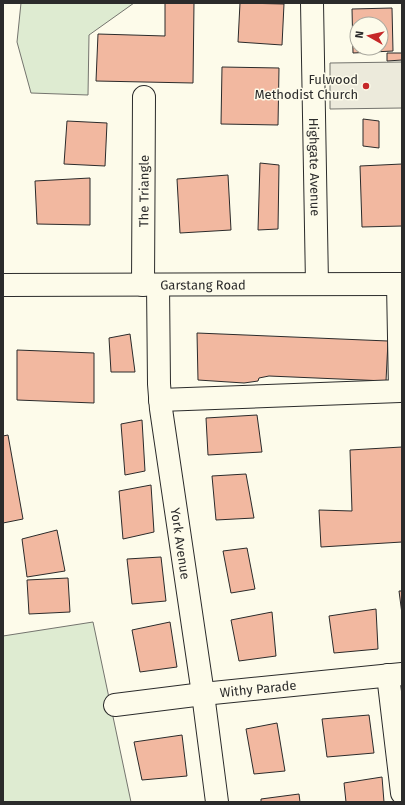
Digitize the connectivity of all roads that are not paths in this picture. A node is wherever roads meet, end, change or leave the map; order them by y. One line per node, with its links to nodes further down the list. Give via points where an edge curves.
1 (312, 3): 3 (main road, Highgate Avenue)
2 (144, 97): 6 (main road, The Triangle)
3 (317, 284): 4 (main road, Garstang Road); 6 (main road, Garstang Road)
4 (400, 284): 7 (main road, via 400,391)
5 (3, 285): 6 (main road, Garstang Road)
6 (150, 285): 7 (main road, York Avenue)
7 (160, 400): 9 (main road, York Avenue)
8 (395, 674): 9 (main road, Withy Parade); 11 (main road)
9 (203, 694): 10 (main road, Withy Parade); 12 (main road, York Avenue)
10 (115, 705)
11 (402, 793)
12 (217, 802)

